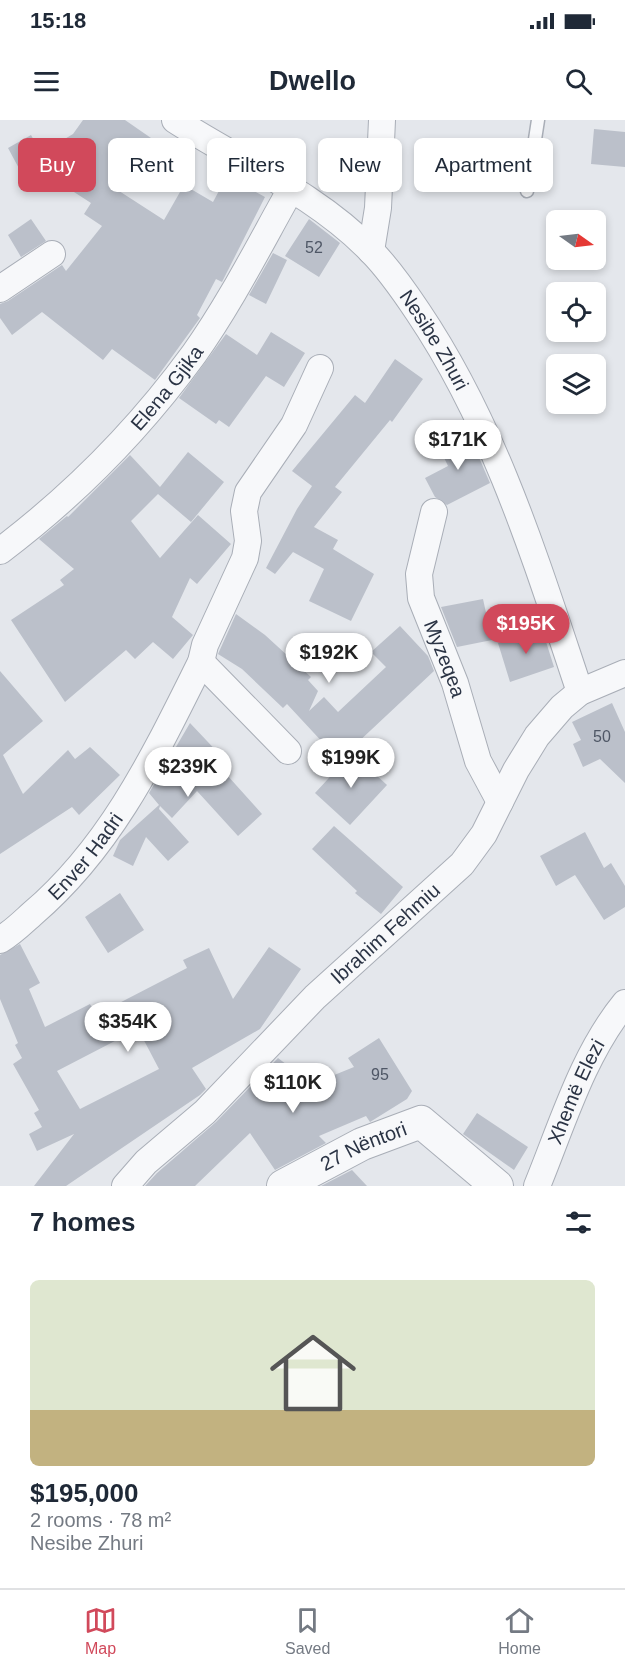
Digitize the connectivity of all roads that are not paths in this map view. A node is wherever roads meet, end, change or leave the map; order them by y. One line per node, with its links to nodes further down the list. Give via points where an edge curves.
1 (175, 120): 5 (street, Nesibe Zhuri)
2 (382, 120): 8 (street)
3 (538, 120): 4 (lane)
4 (535, 138)
5 (207, 139)
6 (289, 192): 13 (street, Elena Gjika, via 225,305 158,400 76,487)
7 (295, 192): 8 (street, Nesibe Zhuri)
8 (371, 251): 16 (street, Nesibe Zhuri, via 430,330 484,430 512,494)
9 (52, 254): 10 (street)
10 (0, 289)
11 (320, 368): 14 (street, Enver Hadri, via 294,425 248,492 244,511 248,541 245,558)
12 (434, 512): 18 (street, Myzeqea, via 419,574 422,598 455,683 478,761)
13 (0, 552)
14 (201, 662): 17 (street); 19 (street, Enver Hadri, via 116,822 59,890)
15 (625, 673): 16 (street, Ibrahim Fehmiu)
16 (580, 692): 18 (street, Ibrahim Fehmiu, via 537,736)
17 (288, 751)
18 (500, 802): 21 (street, Ibrahim Fehmiu, via 484,834 462,864 315,996 212,1105 146,1162)
19 (0, 940)
20 (625, 1003): 24 (street, Xhemë Elezi, via 612,1018 581,1078)
21 (125, 1186)
22 (283, 1186): 23 (street, 27 Nëntori, via 362,1144 421,1122)
23 (497, 1186)
24 (537, 1186)

